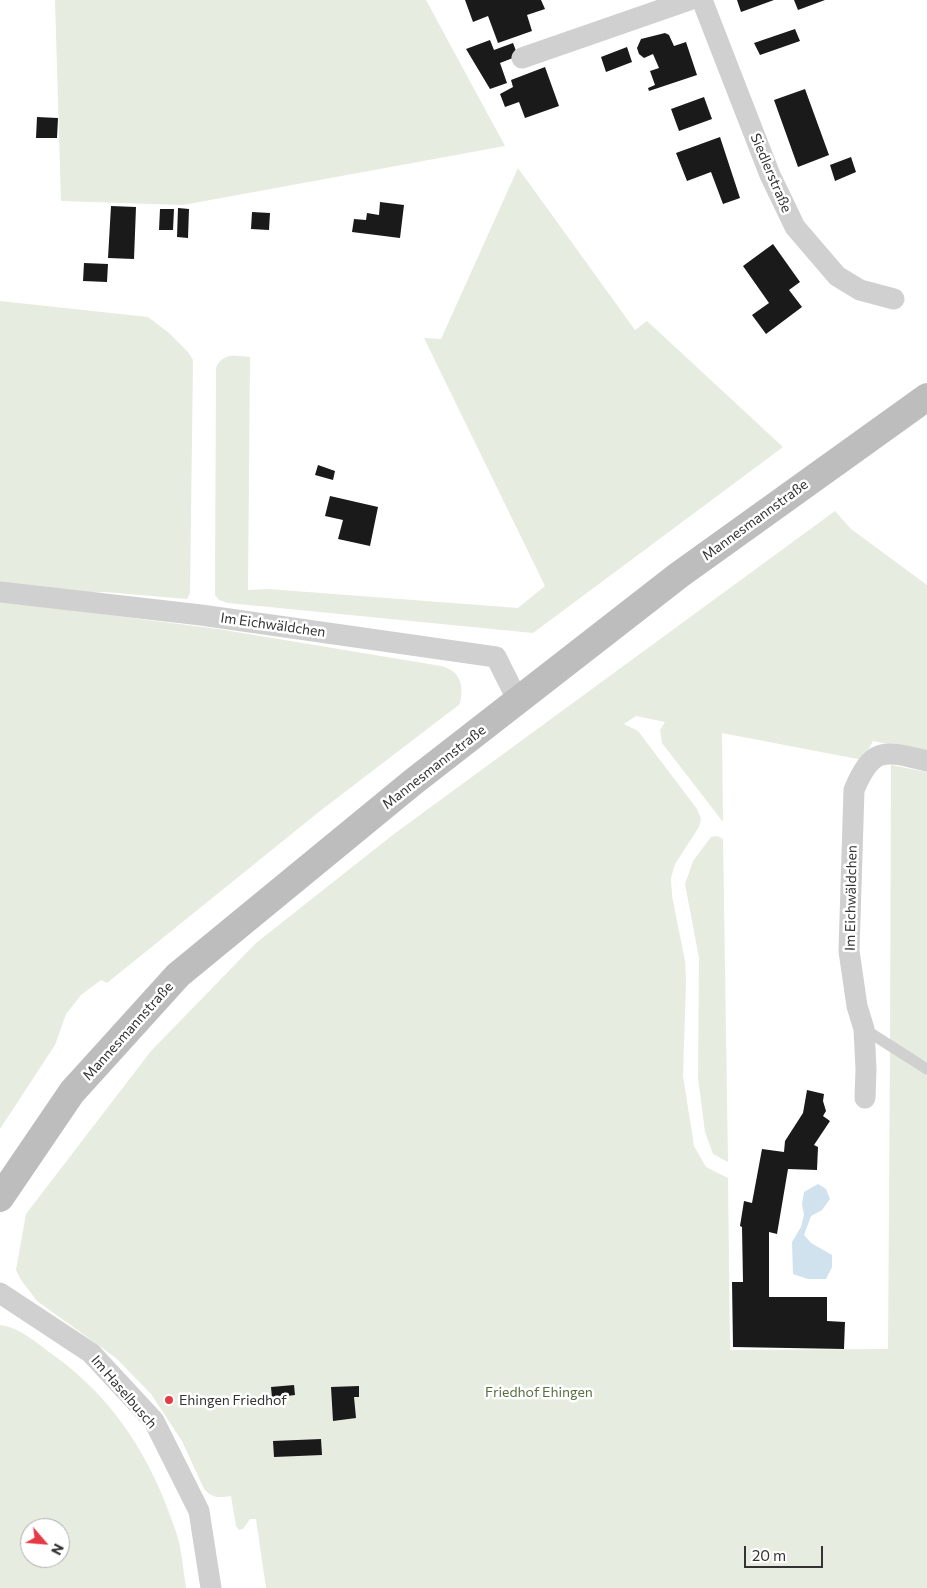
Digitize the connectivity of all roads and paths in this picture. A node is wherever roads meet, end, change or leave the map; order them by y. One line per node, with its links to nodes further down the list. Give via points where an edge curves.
1 (689, 0): 3 (street)
2 (702, 0): 4 (street, Siedlerstraße, via 770,175 795,226 837,276 860,290)
3 (522, 58)
4 (894, 300)
5 (927, 397): 7 (main road, Mannesmannstraße, via 686,570)
6 (0, 592): 7 (street, Im Eichwäldchen, via 201,615 496,657)
7 (518, 701): 12 (main road, Mannesmannstraße, via 406,788 178,975 72,1092)
8 (927, 761): 9 (street, Im Eichwäldchen, via 888,752 872,759 854,790 849,951 857,1006)
9 (864, 1029): 10 (lane); 11 (street, Im Eichwäldchen)
10 (927, 1069)
11 (865, 1098)
12 (0, 1198)
13 (0, 1293): 14 (street, Im Haselbusch, via 91,1353 154,1421 199,1511)
14 (211, 1588)

